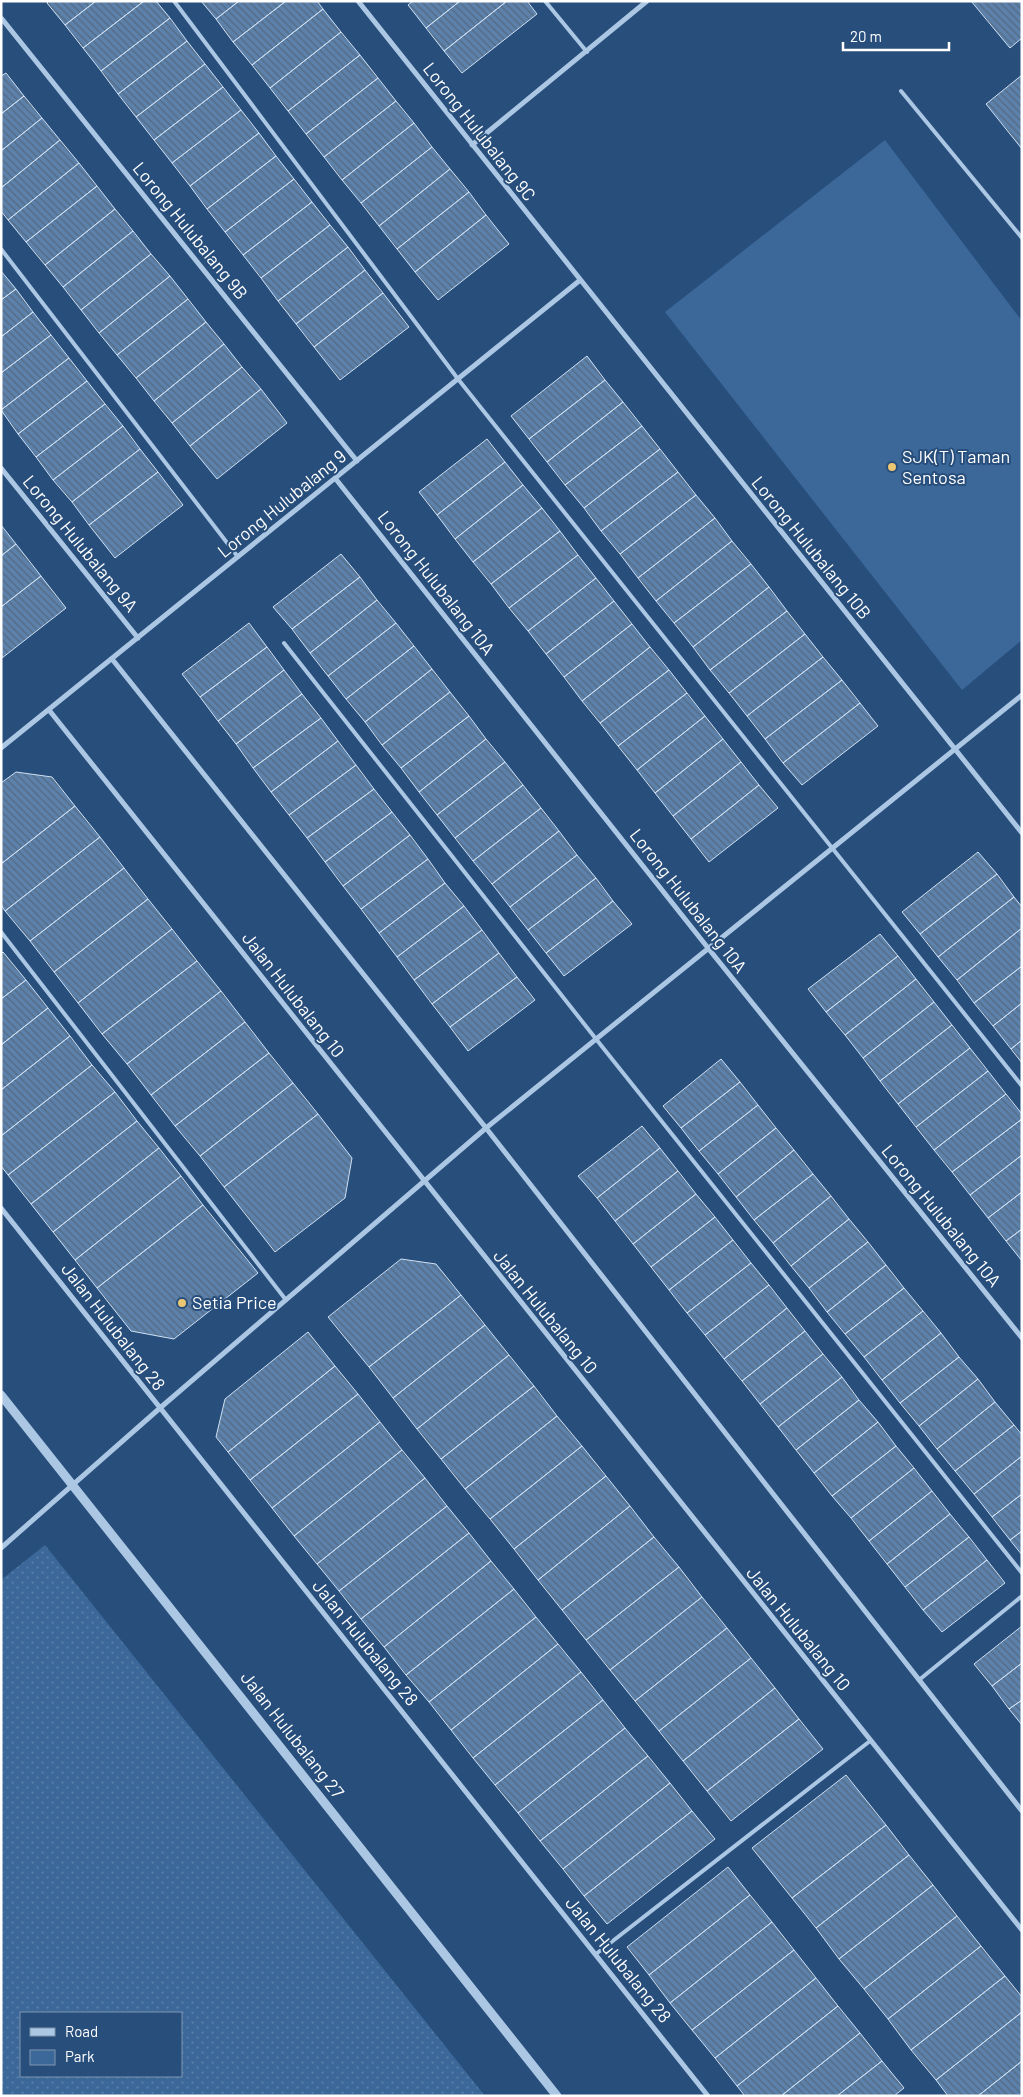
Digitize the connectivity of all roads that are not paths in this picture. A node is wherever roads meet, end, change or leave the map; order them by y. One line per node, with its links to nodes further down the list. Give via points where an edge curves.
1 (174, 1): 12 (lane)
2 (358, 1): 8 (street, Lorong Hulubalang 9C)
3 (545, 1): 6 (lane)
4 (647, 1): 6 (street)
5 (2, 19): 13 (street, Lorong Hulubalang 9B)
6 (587, 52): 8 (street)
7 (901, 91): 9 (lane)
8 (472, 145): 11 (street, Lorong Hulubalang 9C)
9 (1022, 238)
10 (1, 249): 16 (lane)
11 (579, 281): 12 (street, Lorong Hulubalang 9); 23 (street, Lorong Hulubalang 10B)
12 (458, 379): 13 (street, Lorong Hulubalang 9); 25 (lane)
13 (357, 461): 15 (street, Lorong Hulubalang 9)
14 (1, 468): 17 (street, Lorong Hulubalang 9A)
15 (336, 478): 16 (street, Lorong Hulubalang 9); 27 (street, Lorong Hulubalang 10A)
16 (238, 557): 17 (street, Lorong Hulubalang 9)
17 (138, 638): 19 (street, Lorong Hulubalang 9)
18 (284, 643): 28 (lane)
19 (112, 659): 21 (street, Lorong Hulubalang 9); 30 (street)
20 (1022, 694): 23 (street)
21 (48, 710): 22 (street, Lorong Hulubalang 9); 31 (street, Jalan Hulubalang 10)
22 (1, 748)
23 (955, 749): 24 (street, Lorong Hulubalang 10B); 25 (street)
24 (1022, 833)
25 (832, 848): 27 (street); 29 (lane)
26 (1, 932): 33 (lane)
27 (708, 948): 28 (street); 34 (street, Lorong Hulubalang 10A)
28 (596, 1039): 30 (street); 39 (lane)
29 (1022, 1086)
30 (486, 1128): 31 (street); 41 (street)
31 (423, 1182): 33 (street); 42 (street, Jalan Hulubalang 10)
32 (1, 1208): 36 (street, Jalan Hulubalang 28)
33 (286, 1300): 36 (street)
34 (1022, 1338)
35 (1, 1395): 37 (street, Jalan Hulubalang 27)
36 (160, 1408): 37 (street); 45 (street, Jalan Hulubalang 28)
37 (72, 1484): 38 (street); 46 (street, Jalan Hulubalang 27)
38 (1, 1548)
39 (1022, 1573)
40 (1022, 1596): 41 (lane)
41 (919, 1680): 43 (street)
42 (870, 1741): 44 (street, Jalan Hulubalang 10); 45 (lane)
43 (1022, 1811)
44 (1022, 1930)
45 (596, 1954): 47 (street, Jalan Hulubalang 28)
46 (558, 2096)
47 (708, 2096)

